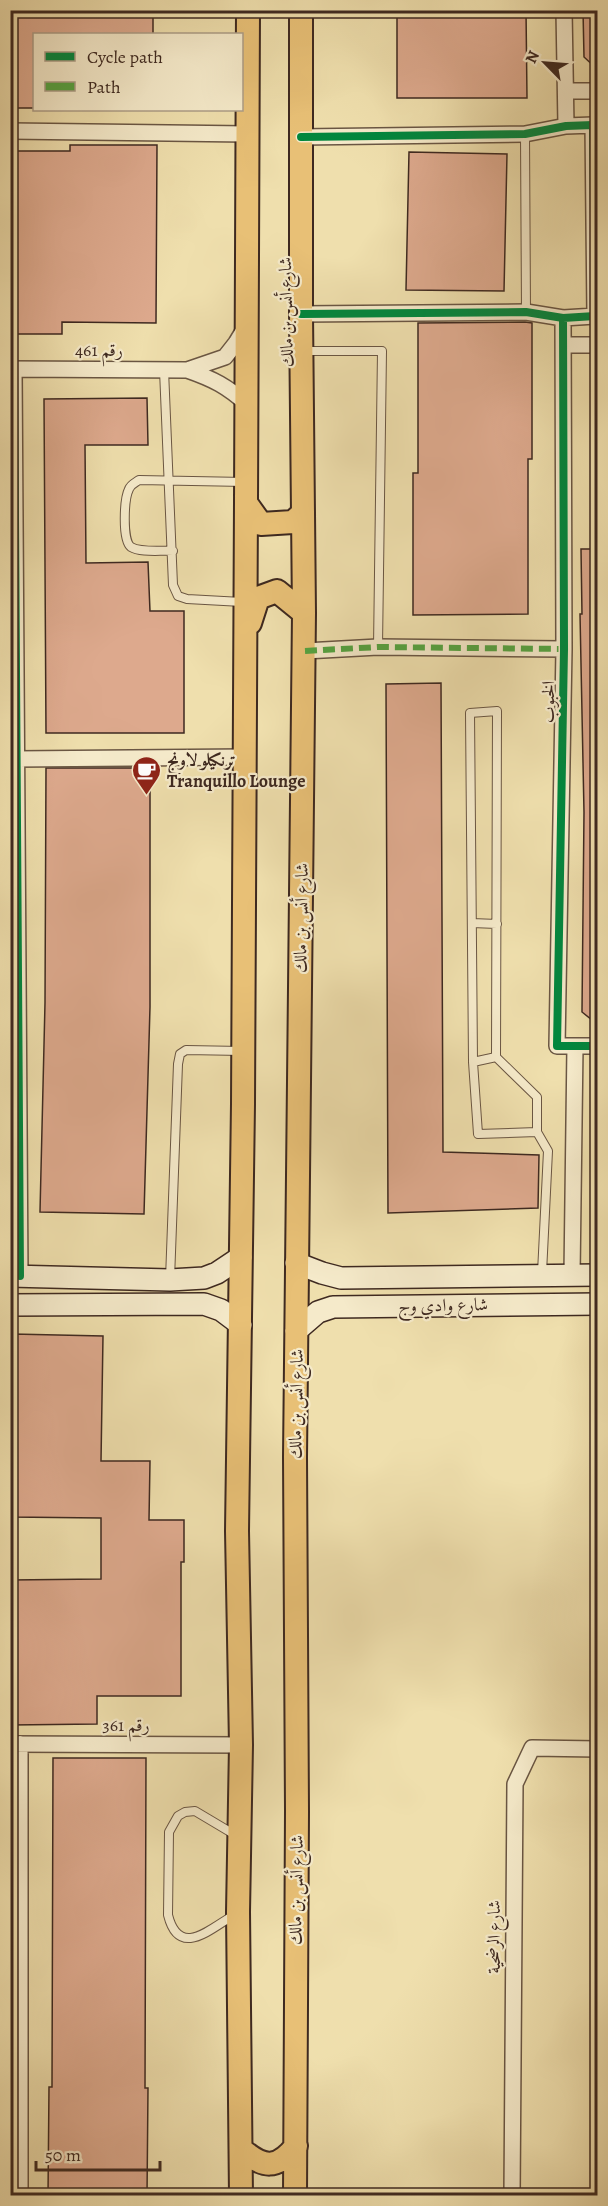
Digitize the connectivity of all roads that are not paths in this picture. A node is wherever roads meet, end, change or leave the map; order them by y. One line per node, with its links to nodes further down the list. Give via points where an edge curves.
1 (248, 10): 8 (main road)
2 (301, 10): 10 (main road, شارع أنس بن مالك)
3 (564, 10): 4 (street)
4 (566, 91): 5 (street); 6 (street)
5 (597, 91)
6 (566, 126): 9 (street); 13 (street, via 593,125 595,316)
7 (10, 131): 8 (street)
8 (248, 134): 14 (main road)
9 (525, 134): 10 (street); 11 (lane)
10 (301, 137): 12 (main road, شارع أنس بن مالك)
11 (526, 312): 12 (street); 13 (street)
12 (301, 314): 17 (main road, شارع أنس بن مالك)
13 (563, 318): 15 (street, الخبوب)
14 (247, 324): 20 (street, via 225,357); 21 (main road)
15 (564, 345): 16 (street); 31 (street, الخبوب)
16 (597, 345)
17 (302, 351): 24 (main road, شارع أنس بن مالك); 30 (lane, via 382,351)
18 (12, 369): 19 (street, رقم 461); 26 (street)
19 (164, 370): 20 (street, رقم 461); 22 (lane)
20 (187, 370): 21 (street, via 218,381)
21 (248, 405): 23 (main road)
22 (168, 481): 23 (lane); 25 (lane); 25 (lane, via 139,480 130,485 126,495 125,536 136,549)
23 (246, 493): 24 (main road, via 261,524 293,522); 27 (main road)
24 (303, 513): 28 (main road, شارع أنس بن مالك)
25 (173, 551): 27 (lane, via 173,585 178,596)
26 (13, 598): 34 (street)
27 (247, 603): 29 (main road)
28 (304, 614): 29 (main road, via 277,591 258,598); 32 (main road, شارع أنس بن مالك)
29 (246, 634): 33 (main road)
30 (378, 647): 31 (street); 32 (street)
31 (564, 649): 37 (street, الخبوب, via 556,1046)
32 (305, 651): 45 (main road, شارع أنس بن مالك)
33 (246, 757): 34 (street); 39 (main road)
34 (16, 759): 41 (street)
35 (472, 923): 36 (lane); 36 (lane, via 470,713 497,711); 42 (lane)
36 (497, 924): 40 (lane)
37 (575, 1046): 38 (street); 46 (street)
38 (597, 1046)
39 (243, 1051): 44 (main road); 51 (lane, via 186,1050 180,1054)
40 (496, 1057): 42 (lane); 43 (lane, via 537,1097)
41 (14, 1059): 48 (street)
42 (473, 1062): 43 (lane, via 478,1134)
43 (537, 1132): 49 (lane, via 548,1151)
44 (241, 1257): 51 (street, via 204,1278); 56 (main road)
45 (296, 1263): 50 (street, شارع وادي وج, via 332,1276); 57 (main road, شارع أنس بن مالك)
46 (572, 1275): 47 (street, شارع وادي وج); 49 (street, شارع وادي وج)
47 (597, 1275)
48 (15, 1276): 51 (street)
49 (542, 1277): 50 (street, شارع وادي وج)
50 (370, 1278): 55 (street)
51 (163, 1280): 52 (street, via 172,1295 168,1301)
52 (156, 1304): 54 (street); 56 (street, via 204,1304 221,1310)
53 (597, 1304): 55 (street, شارع وادي وج)
54 (10, 1305)
55 (371, 1306): 57 (street, شارع وادي وج, via 326,1308)
56 (241, 1325): 59 (main road, via 237,1531)
57 (296, 1330): 63 (main road, شارع أنس بن مالك)
58 (15, 1744): 59 (street, رقم 361); 65 (street)
59 (241, 1745): 61 (main road)
60 (597, 1749): 68 (street, شارع الرضحية, via 532,1748 515,1784)
61 (238, 1838): 62 (main road); 62 (lane, via 195,1811 178,1816 169,1832 168,1915 177,1935 186,1939 195,1938)
62 (238, 1912): 64 (main road)
63 (296, 2146): 64 (main road, via 285,2159 265,2164); 67 (main road, شارع أنس بن مالك)
64 (241, 2149): 66 (main road)
65 (20, 2196)
66 (241, 2196)
67 (295, 2196)
68 (512, 2196)

